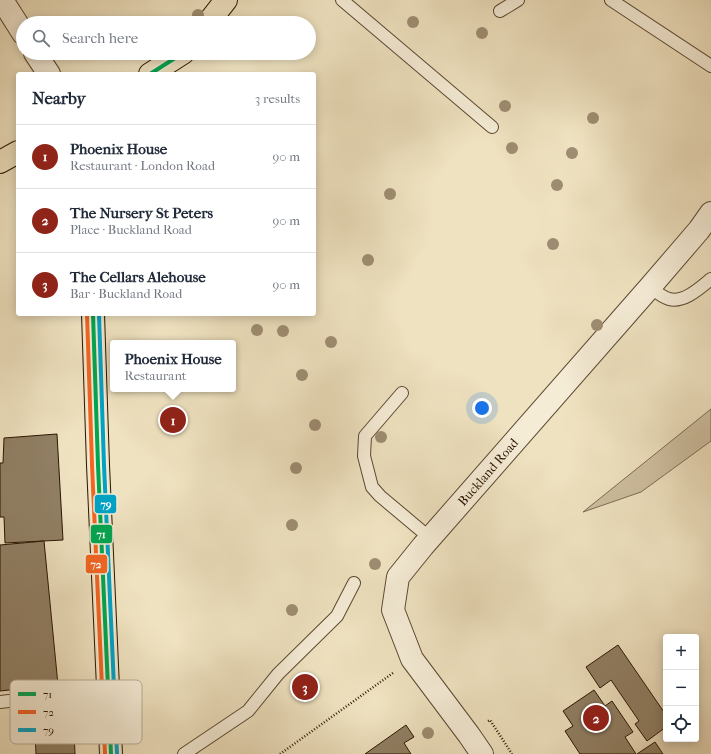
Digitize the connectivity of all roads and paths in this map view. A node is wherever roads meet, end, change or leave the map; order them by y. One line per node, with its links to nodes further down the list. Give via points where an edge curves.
1 (2, 0): 8 (street)
2 (226, 0): 7 (main road)
3 (342, 0): 16 (lane)
4 (518, 0): 6 (lane)
5 (611, 0): 12 (lane)
6 (500, 11)
7 (213, 16)
8 (16, 22)
9 (40, 60): 13 (street)
10 (173, 60): 14 (main road)
11 (181, 60): 15 (main road)
12 (711, 66)
13 (48, 72)
14 (153, 72)
15 (177, 72)
16 (492, 127)
17 (16, 153): 18 (main road)
18 (0, 162): 19 (main road)
19 (16, 163)
20 (711, 213): 22 (street, Buckland Road)
21 (711, 279): 22 (lane, via 679,300 668,299)
22 (650, 287): 25 (street, Buckland Road)
23 (93, 316): 28 (main road)
24 (402, 393): 25 (lane, via 365,436 364,456 372,487)
25 (430, 538): 27 (street, Buckland Road, via 398,578 394,610)
26 (354, 583): 33 (lane, via 337,616 278,674 248,711)
27 (412, 660): 34 (path); 35 (street, Buckland Road)
28 (108, 680)
29 (10, 701): 30 (lane)
30 (0, 702)
31 (111, 744): 32 (main road)
32 (111, 754)
33 (184, 754)
34 (280, 754)
35 (482, 754)

